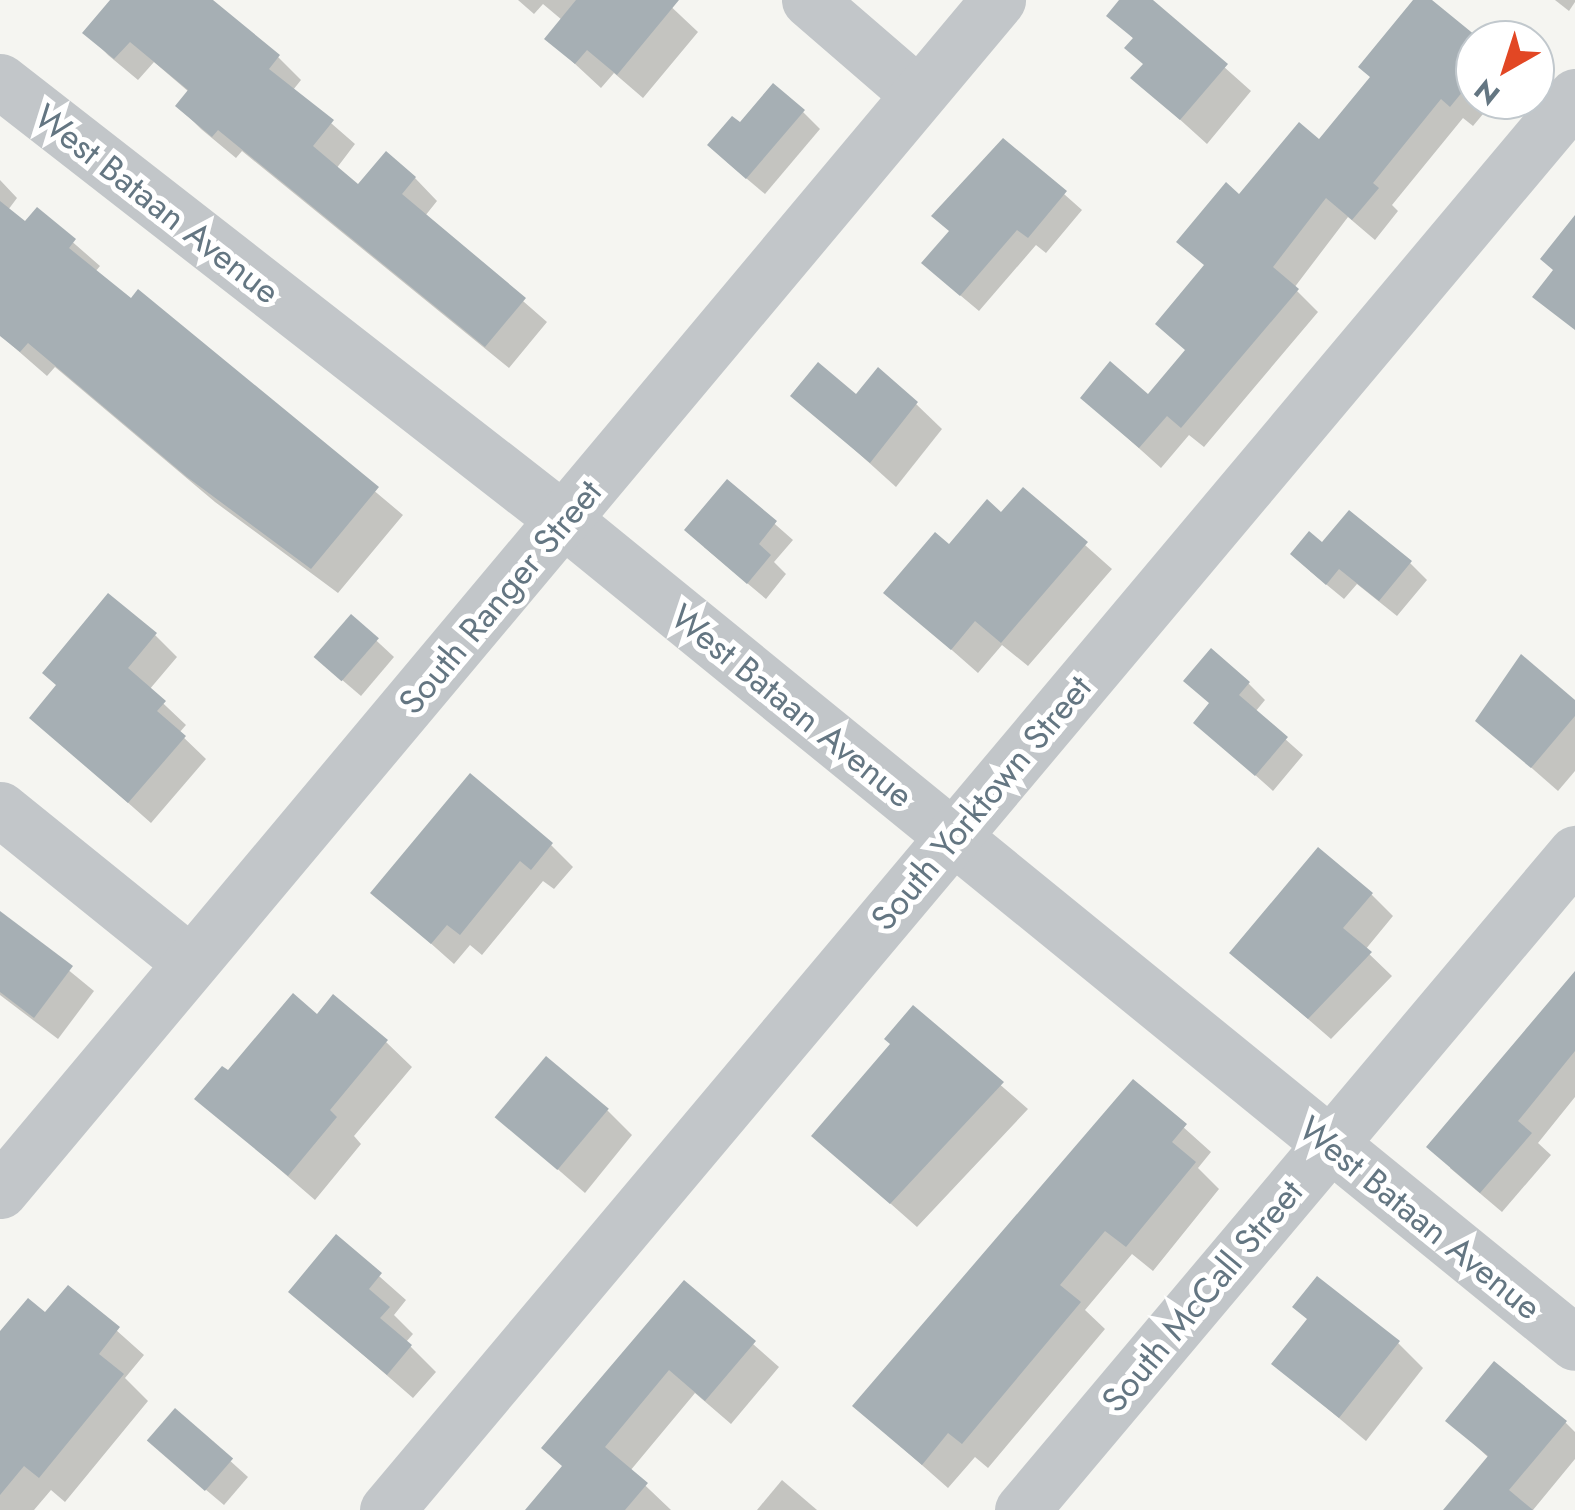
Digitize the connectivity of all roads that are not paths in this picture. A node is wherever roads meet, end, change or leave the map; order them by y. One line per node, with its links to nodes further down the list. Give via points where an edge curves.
1 (809, 0): 4 (street)
2 (998, 0): 4 (street, South Ranger Street)
3 (0, 82): 6 (street, West Bataan Avenue)
4 (918, 94): 6 (street, South Ranger Street)
5 (1575, 96): 8 (street, South Yorktown Street)
6 (565, 521): 8 (street, West Bataan Avenue); 10 (street, South Ranger Street)
7 (0, 809): 10 (street)
8 (952, 837): 11 (street, West Bataan Avenue); 14 (street, South Yorktown Street)
9 (1575, 853): 11 (street, South McCall Street)
10 (190, 963): 12 (street, South Ranger Street)
11 (1330, 1145): 13 (street, West Bataan Avenue); 15 (street, South McCall Street)
12 (0, 1191)
13 (1575, 1343)
14 (388, 1510)
15 (1022, 1510)

